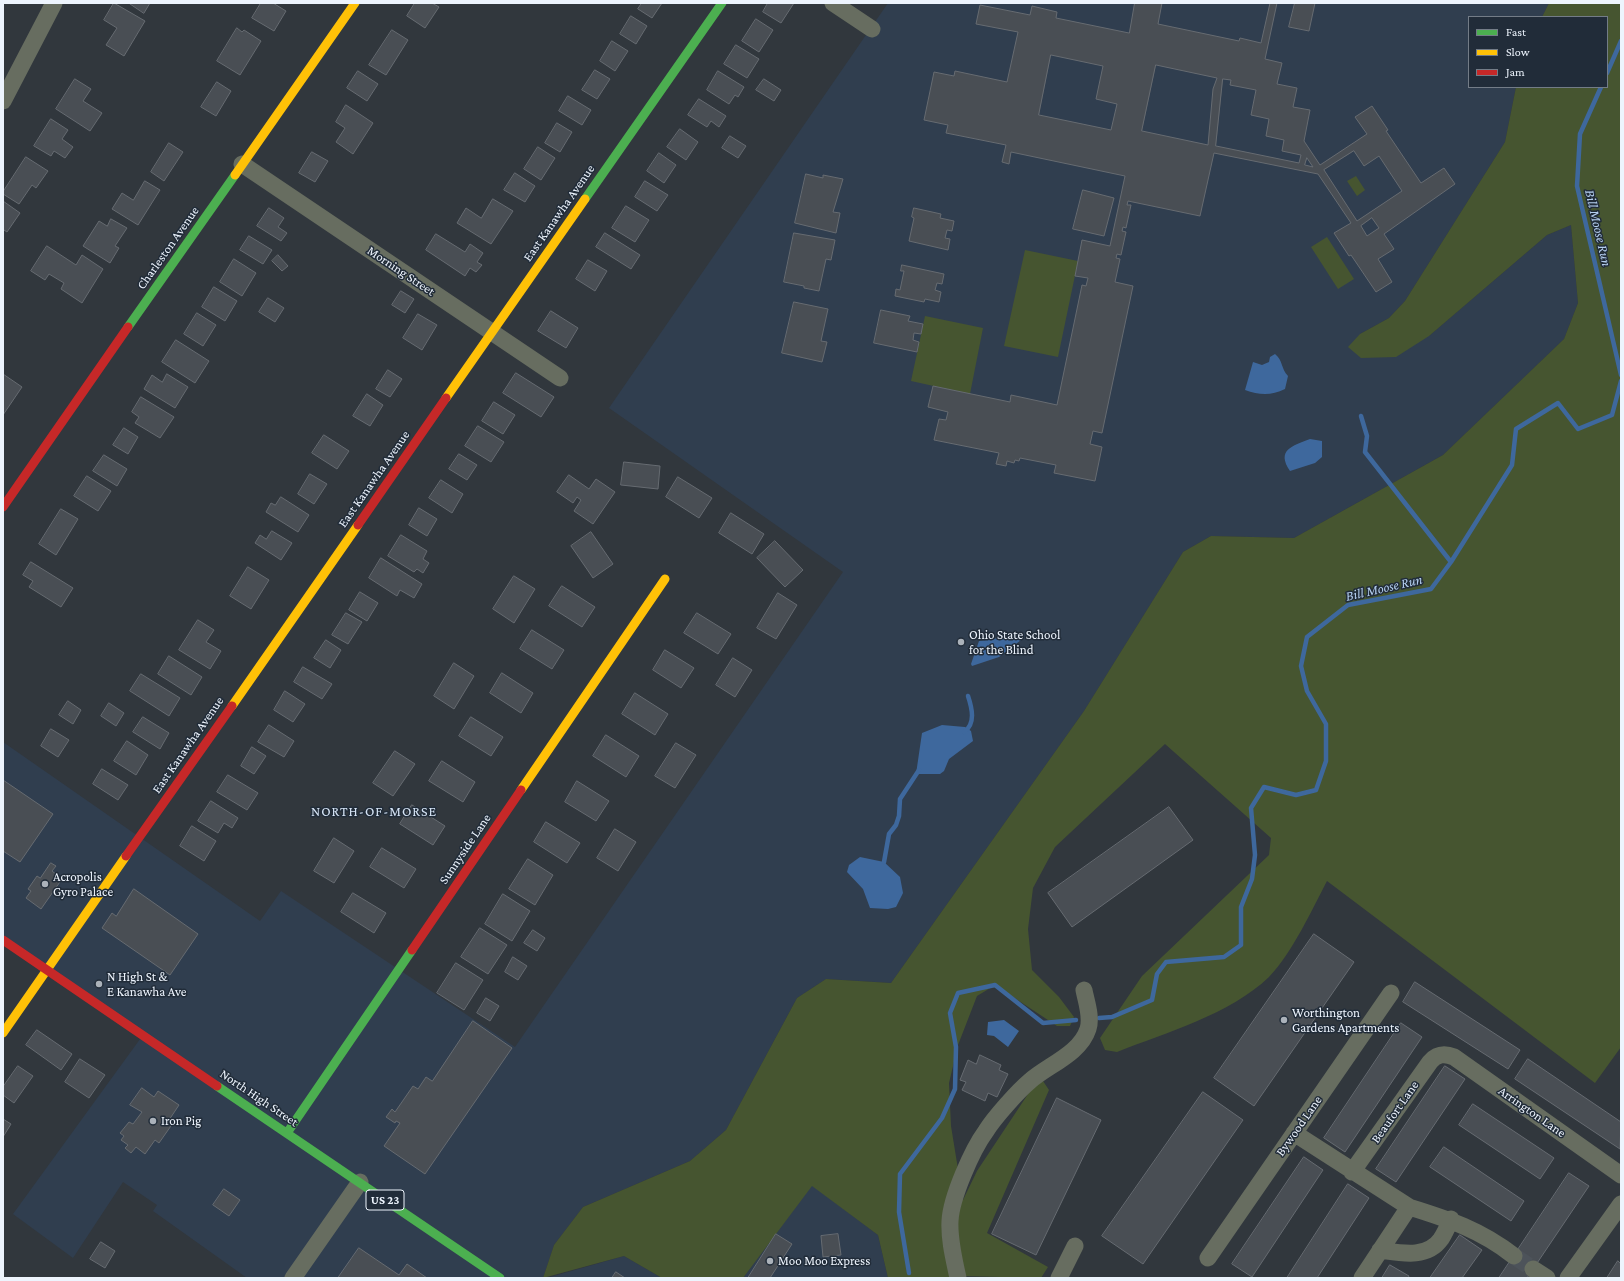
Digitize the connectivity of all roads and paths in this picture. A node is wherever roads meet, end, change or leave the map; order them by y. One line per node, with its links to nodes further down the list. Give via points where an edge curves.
1 (54, 3): 6 (street)
2 (355, 3): 7 (street, Charleston Avenue)
3 (722, 3): 8 (street, East Kanawha Avenue)
4 (833, 3): 5 (street)
5 (872, 29)
6 (3, 101)
7 (242, 164): 8 (street, Morning Street); 10 (street, Charleston Avenue)
8 (492, 332): 9 (street, Morning Street); 13 (street, East Kanawha Avenue)
9 (560, 378)
10 (3, 507)
11 (665, 579): 18 (street, Sunnyside Lane)
12 (3, 940): 13 (street, North High Street / US 23)
13 (47, 970): 16 (street, East Kanawha Avenue); 18 (street, North High Street / US 23)
14 (1084, 990): 32 (street, via 1088,1028 1082,1041 1029,1081 985,1131 958,1189 950,1220 951,1242)
15 (1391, 993): 19 (street, Bywood Lane)
16 (3, 1033)
17 (1440, 1055): 20 (street, Beaufort Lane, via 1430,1062); 21 (street, Arrington Lane, via 1454,1057)
18 (287, 1133): 22 (street, North High Street / US 23)
19 (1294, 1133): 20 (street); 29 (street, Bywood Lane)
20 (1352, 1172): 24 (street)
21 (1621, 1176)
22 (360, 1182): 30 (street); 31 (street, North High Street / US 23)
23 (1621, 1204): 35 (street)
24 (1409, 1207): 25 (street); 27 (street)
25 (1451, 1219): 27 (street, via 1441,1240 1426,1251 1408,1254); 28 (street, via 1489,1238)
26 (1075, 1246): 33 (street)
27 (1380, 1250): 34 (street)
28 (1514, 1256)
29 (1208, 1258)
30 (293, 1278)
31 (500, 1278)
32 (958, 1278)
33 (1059, 1278)
34 (1362, 1278)
35 (1568, 1278)

